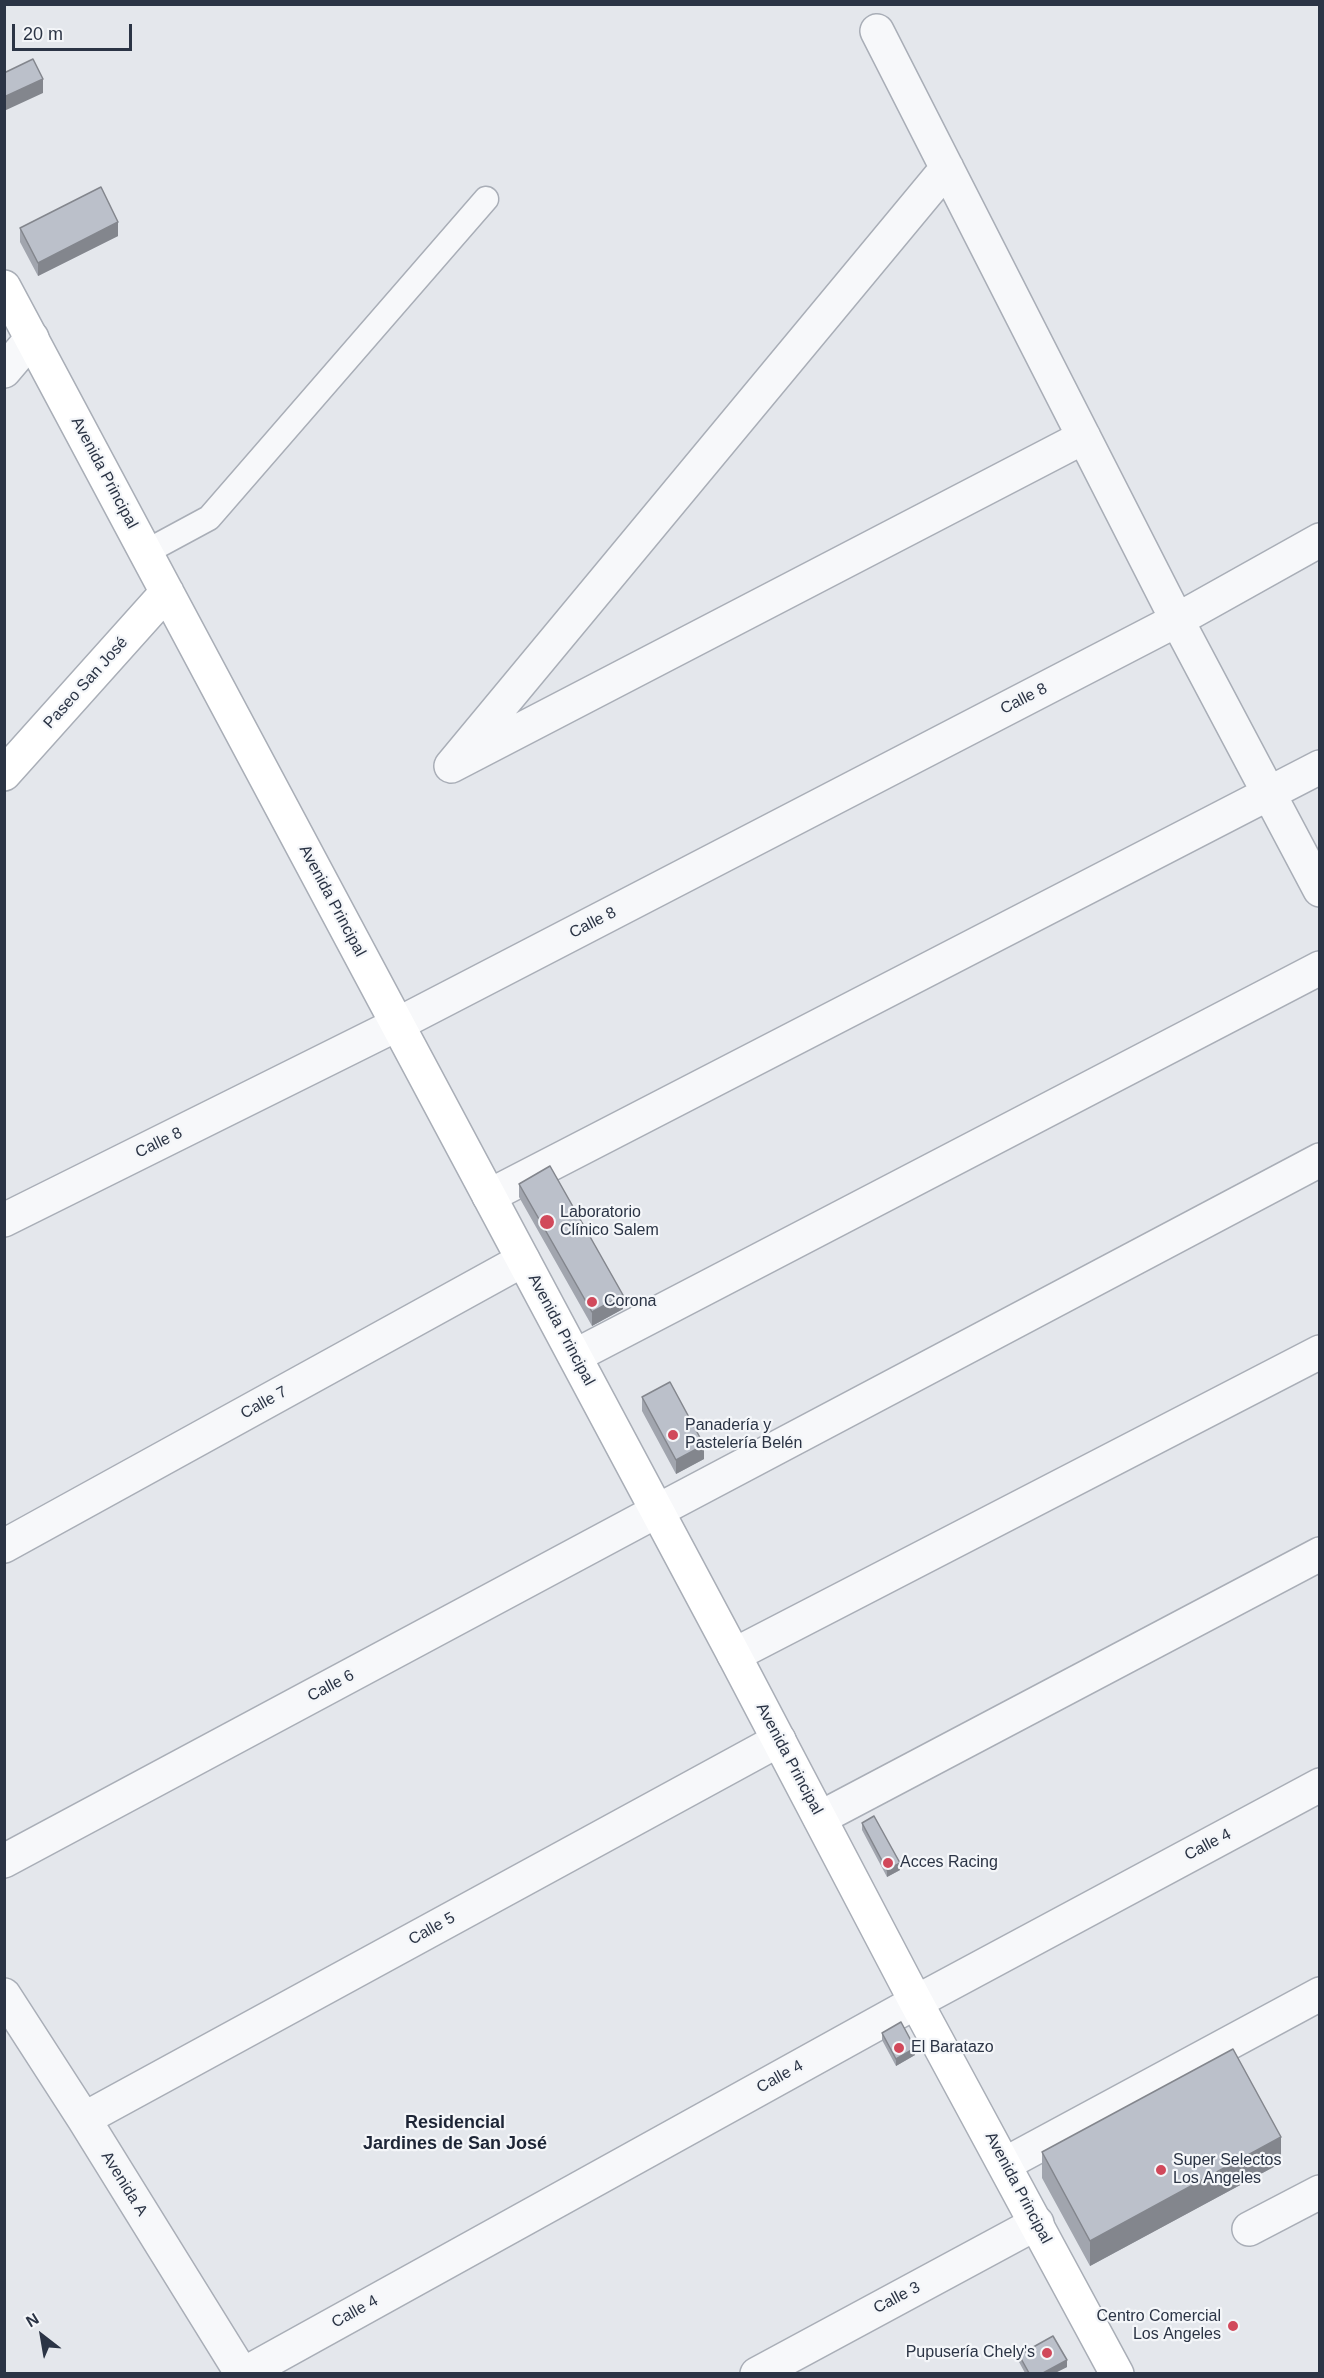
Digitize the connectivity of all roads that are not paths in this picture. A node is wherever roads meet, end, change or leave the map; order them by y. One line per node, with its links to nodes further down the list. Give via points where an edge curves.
1 (877, 31): 2 (street)
2 (947, 168): 7 (street); 7 (street, via 451,766)
3 (486, 199): 9 (lane, via 209,518)
4 (4, 287): 5 (street, Avenida Principal)
5 (32, 339): 6 (street); 9 (street, Avenida Principal)
6 (4, 371)
7 (1084, 436): 11 (street)
8 (1320, 540): 11 (street, Calle 8)
9 (146, 552): 10 (street, Avenida Principal)
10 (167, 592): 13 (street, Paseo San José); 17 (street, Avenida Principal)
11 (1177, 620): 14 (street); 17 (street, Calle 8)
12 (1320, 767): 14 (street)
13 (4, 774)
14 (1270, 794): 15 (street); 19 (street)
15 (1320, 890)
16 (1320, 968): 23 (street)
17 (398, 1024): 19 (street, Avenida Principal); 20 (street, Calle 8)
18 (1320, 1160): 24 (street, Calle 6)
19 (489, 1196): 21 (street, Avenida Principal)
20 (4, 1220)
21 (523, 1260): 23 (street, Avenida Principal); 25 (street, Calle 7)
22 (1320, 1352): 27 (street)
23 (575, 1356): 24 (street, Avenida Principal)
24 (657, 1511): 27 (street, Avenida Principal); 31 (street, Calle 6)
25 (5, 1543)
26 (1320, 1554): 30 (street)
27 (734, 1655): 28 (street, Avenida Principal)
28 (779, 1740): 30 (street, Avenida Principal); 35 (street, Calle 5)
29 (1320, 1785): 34 (street, Calle 4)
30 (820, 1818): 34 (street, Avenida Principal)
31 (4, 1861)
32 (1320, 1994): 36 (street)
33 (4, 1995): 35 (street, Avenida A)
34 (916, 2002): 36 (street, Avenida Principal); 40 (street, Calle 4)
35 (84, 2118): 40 (street, Avenida A)
36 (1005, 2164): 38 (street, Avenida Principal)
37 (1320, 2192): 39 (street)
38 (1037, 2223): 41 (street, Calle 3); 42 (street, Avenida Principal)
39 (1249, 2229)
40 (243, 2373)
41 (757, 2373)
42 (1117, 2373)

